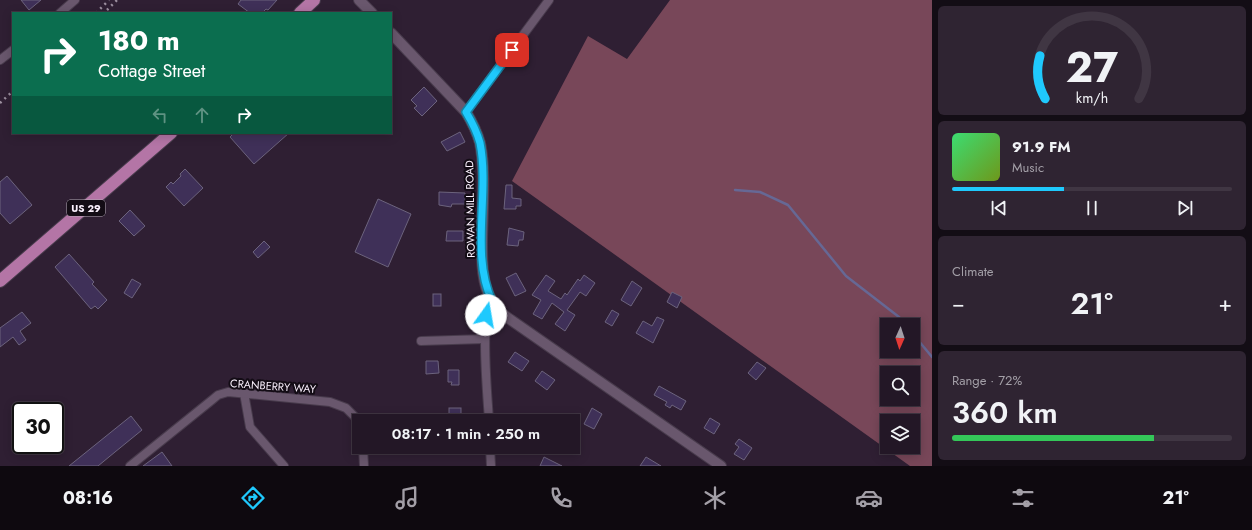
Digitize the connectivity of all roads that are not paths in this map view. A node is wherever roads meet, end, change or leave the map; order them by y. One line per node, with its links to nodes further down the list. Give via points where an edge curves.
1 (75, 0): 5 (street)
2 (314, 0): 6 (main road)
3 (359, 0): 7 (street)
4 (549, 0): 11 (street)
5 (61, 12)
6 (301, 12)
7 (371, 12)
8 (392, 33): 11 (street, ROWAN MILL ROAD)
9 (12, 51): 10 (street)
10 (0, 60)
11 (466, 112): 14 (street, ROWAN MILL ROAD, via 480,143 482,264)
12 (170, 134): 13 (main road, US 29)
13 (0, 282)
14 (492, 301): 15 (street, via 487,308); 26 (street, ROWAN MILL ROAD, via 502,314)
15 (485, 339): 16 (street); 19 (street)
16 (421, 342)
17 (244, 393): 18 (street, CRANBERRY WAY, via 339,404); 22 (street, CRANBERRY WAY, via 228,392 218,396 171,431); 23 (street, via 250,427)
18 (354, 414)
19 (489, 414)
20 (363, 454): 24 (street)
21 (490, 454): 25 (street)
22 (131, 466)
23 (284, 466)
24 (364, 466)
25 (491, 466)
26 (721, 466)

